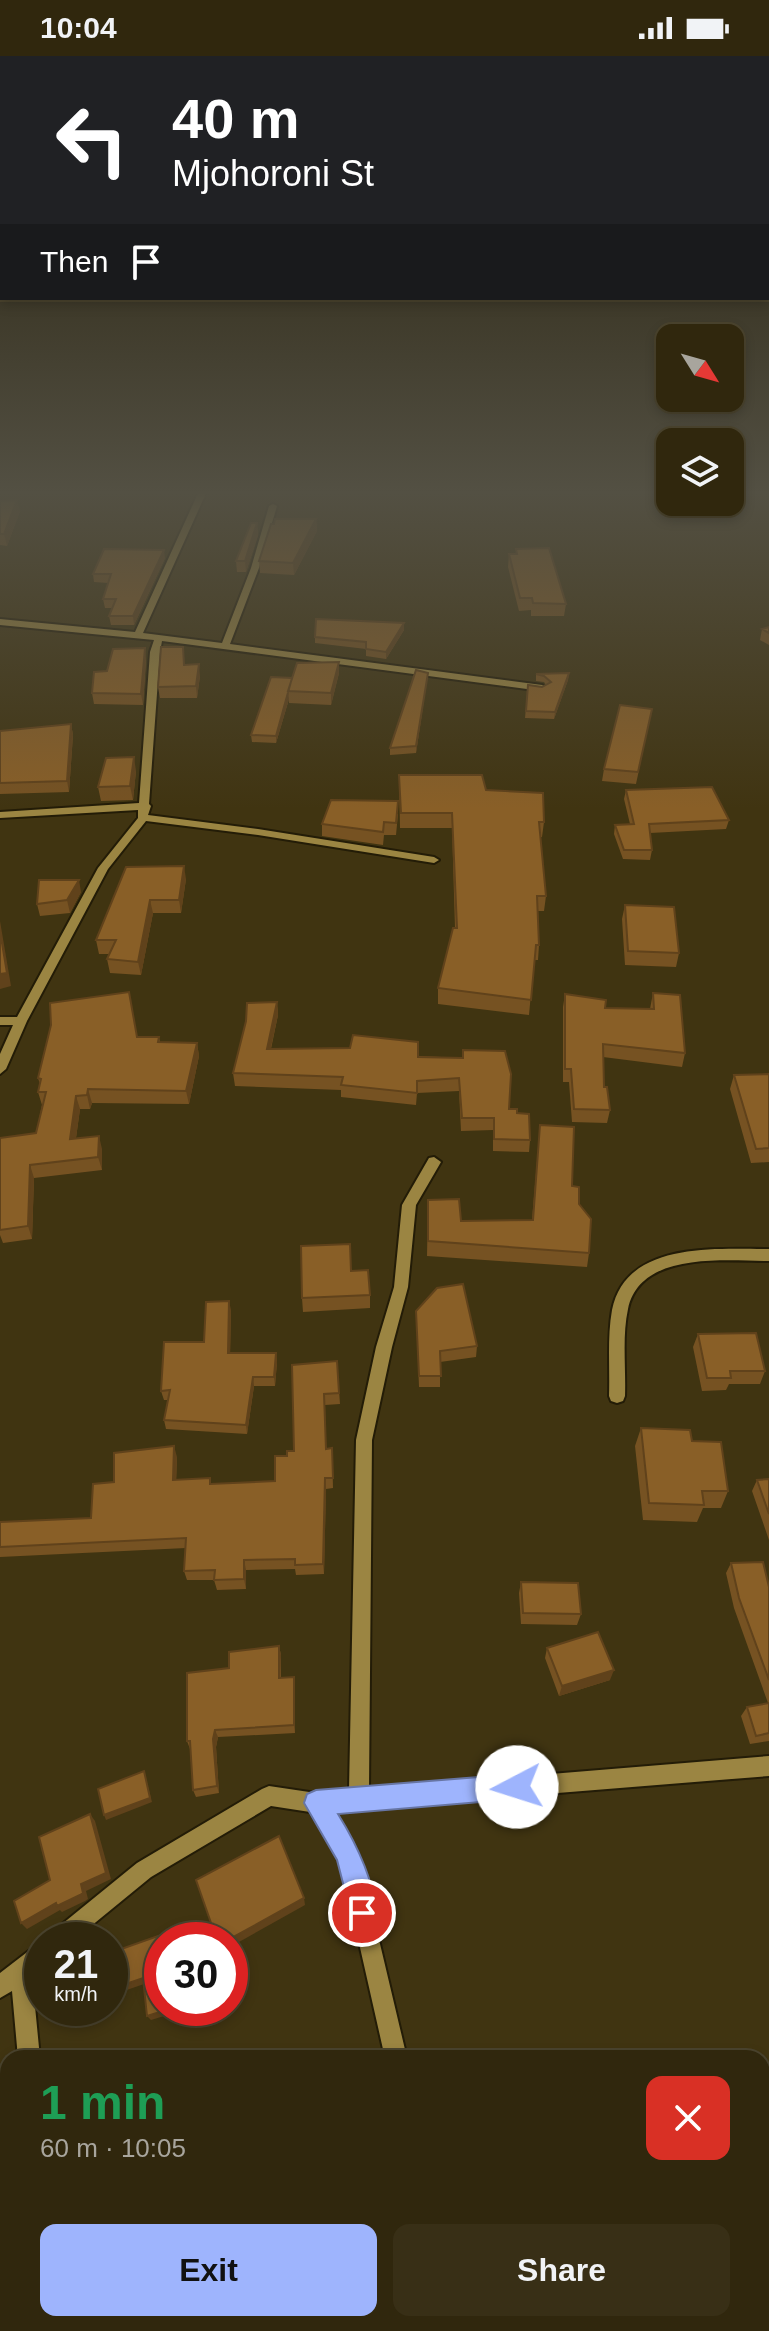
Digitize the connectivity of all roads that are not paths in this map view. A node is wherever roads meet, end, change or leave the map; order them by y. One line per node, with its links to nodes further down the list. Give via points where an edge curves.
1 (155, 597): 4 (street)
2 (244, 597): 6 (street)
3 (0, 622): 4 (street)
4 (138, 635): 5 (street)
5 (159, 637): 6 (street); 8 (street)
6 (225, 646): 7 (street)
7 (542, 688)
8 (144, 812): 9 (street); 10 (street); 12 (street, via 103,868)
9 (0, 815)
10 (434, 860)
11 (0, 1021): 12 (street)
12 (21, 1021): 13 (street)
13 (0, 1069)
14 (434, 1162): 18 (street, via 409,1205 401,1287 364,1440)
15 (769, 1255): 16 (street, via 658,1262 630,1280 620,1307)
16 (617, 1396)
17 (769, 1766): 18 (street)
18 (359, 1799): 19 (street)
19 (316, 1803): 20 (street, via 269,1796 144,1870); 25 (street, via 349,1855)
20 (80, 1922)
21 (24, 1968): 22 (street)
22 (21, 1970): 23 (street); 24 (street)
23 (0, 1987)
24 (28, 2050)
25 (394, 2050)

